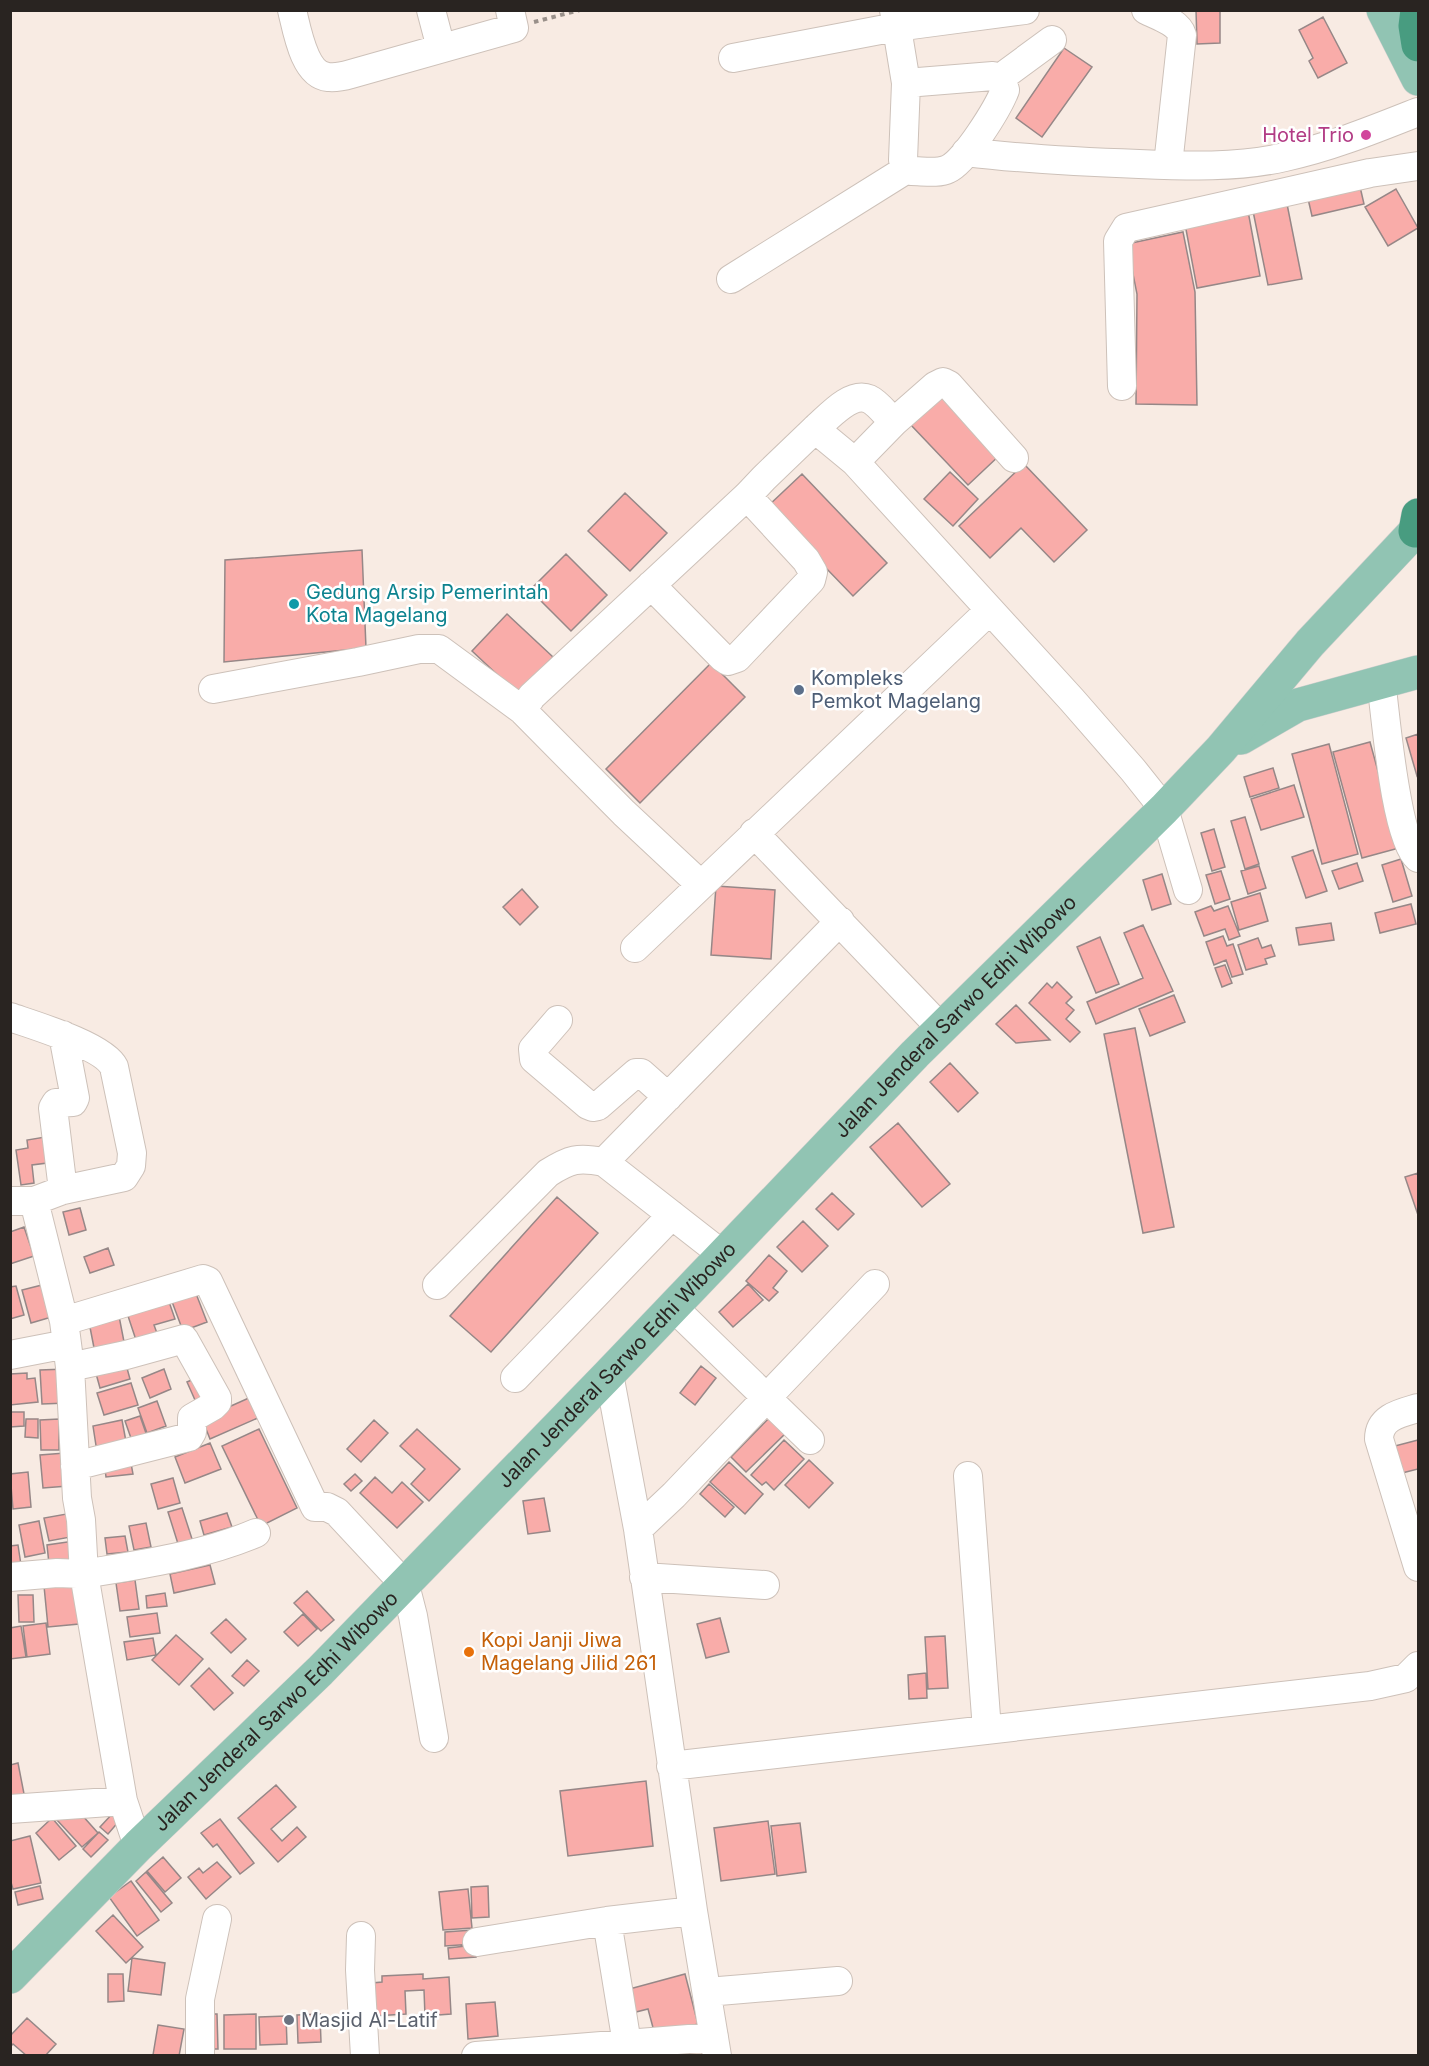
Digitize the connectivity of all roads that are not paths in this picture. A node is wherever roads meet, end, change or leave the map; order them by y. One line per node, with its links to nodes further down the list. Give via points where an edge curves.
1 (292, 10): 10 (street, via 306,58 315,72 326,77 351,74)
2 (431, 10): 10 (street)
3 (1025, 10): 7 (street)
4 (1146, 10): 16 (street, via 1176,26 1182,35)
5 (1383, 10): 9 (main road)
6 (512, 19): 10 (street)
7 (895, 19): 11 (street); 13 (street)
8 (1052, 40): 12 (street)
9 (1415, 42)
10 (441, 48)
11 (733, 58)
12 (999, 79): 13 (street, via 980,76); 15 (street, via 1004,93)
13 (906, 83): 18 (street, via 903,160)
14 (1419, 112): 16 (street, via 1283,158 1219,165)
15 (966, 152): 16 (street); 18 (street, via 946,170)
16 (1168, 165)
17 (1419, 166): 20 (street, via 1370,173 1126,228 1118,241)
18 (908, 169): 19 (street)
19 (731, 279)
20 (1122, 386)
21 (894, 422): 22 (street, via 870,399 858,398 843,405); 23 (street, via 935,386 946,383); 24 (street)
22 (815, 429): 24 (street); 25 (street)
23 (1014, 458)
24 (855, 462): 28 (street)
25 (747, 496): 27 (street); 27 (street, via 813,572 811,580 737,658 728,661 722,657)
26 (1417, 524): 29 (main road, Jalan Jenderal Sarwo Edhi Wibowo)
27 (651, 585): 33 (street, via 532,696)
28 (989, 611): 35 (street, via 1072,700); 36 (street)
29 (1310, 643): 31 (main road, via 1314,662 1323,676 1339,685); 34 (main road, Jalan Jenderal Sarwo Edhi Wibowo)
30 (1419, 672): 31 (main road, Jalan Jenderal Sarwo Edhi Wibowo)
31 (1367, 685): 34 (main road, Jalan Jenderal Sarwo Edhi Wibowo, via 1298,705); 37 (street, via 1407,842)
32 (213, 689): 33 (street, via 419,649 439,649)
33 (522, 710): 38 (street)
34 (1221, 749): 35 (main road, Jalan Jenderal Sarwo Edhi Wibowo)
35 (1164, 809): 39 (street); 44 (main road, Jalan Jenderal Sarwo Edhi Wibowo)
36 (754, 834): 38 (street); 40 (street)
37 (1419, 858)
38 (700, 884): 41 (street)
39 (1188, 890)
40 (840, 921): 44 (street); 46 (street)
41 (635, 948)
42 (10, 1017): 45 (street)
43 (558, 1020): 46 (street, via 533,1049 534,1059 588,1105 598,1106 636,1073)
44 (941, 1028): 51 (main road, Jalan Jenderal Sarwo Edhi Wibowo)
45 (63, 1035): 48 (street, via 75,1098 73,1102 56,1103 53,1108); 48 (street, via 112,1061 132,1154 124,1177)
46 (668, 1097): 47 (street)
47 (604, 1162): 50 (street); 53 (street, via 584,1158 548,1173)
48 (63, 1190): 49 (street)
49 (22, 1201): 55 (street)
50 (672, 1215): 51 (street); 58 (street)
51 (723, 1255): 54 (main road, Jalan Jenderal Sarwo Edhi Wibowo)
52 (875, 1284): 59 (street)
53 (437, 1285)
54 (673, 1307): 57 (main road, Jalan Jenderal Sarwo Edhi Wibowo); 59 (street)
55 (67, 1344): 56 (street); 62 (street); 62 (street, via 126,1355 183,1340 217,1398 213,1406 194,1415 189,1437); 70 (street, via 206,1280 315,1507 337,1512)
56 (10, 1354)
57 (609, 1374): 64 (street); 70 (main road, Jalan Jenderal Sarwo Edhi Wibowo)
58 (515, 1378)
59 (767, 1399): 61 (street); 64 (street)
60 (1419, 1408): 66 (street, via 1383,1423 1378,1439)
61 (810, 1440)
62 (75, 1466): 67 (street)
63 (968, 1476): 73 (street)
64 (638, 1529): 69 (street)
65 (256, 1533): 67 (street, via 195,1554)
66 (1419, 1567)
67 (84, 1574): 68 (street); 76 (street)
68 (10, 1577)
69 (644, 1577): 71 (street); 75 (street)
70 (405, 1585): 74 (street); 78 (main road, Jalan Jenderal Sarwo Edhi Wibowo)
71 (765, 1585)
72 (1419, 1666): 73 (street, via 1406,1678 1370,1686)
73 (987, 1730): 75 (street)
74 (434, 1738)
75 (671, 1766): 79 (street)
76 (123, 1801): 77 (street); 78 (street)
77 (10, 1809)
78 (138, 1846): 84 (main road, Jalan Jenderal Sarwo Edhi Wibowo)
79 (693, 1911): 81 (street); 86 (street)
80 (217, 1919): 89 (street, via 200,1999)
81 (607, 1921): 83 (street); 88 (street)
82 (361, 1936): 90 (street)
83 (477, 1942)
84 (10, 1977)
85 (838, 1982): 86 (street)
86 (707, 1992): 87 (street)
87 (715, 2046): 88 (street)
88 (629, 2049): 91 (street)
89 (200, 2055)
90 (365, 2055)
91 (476, 2055)

